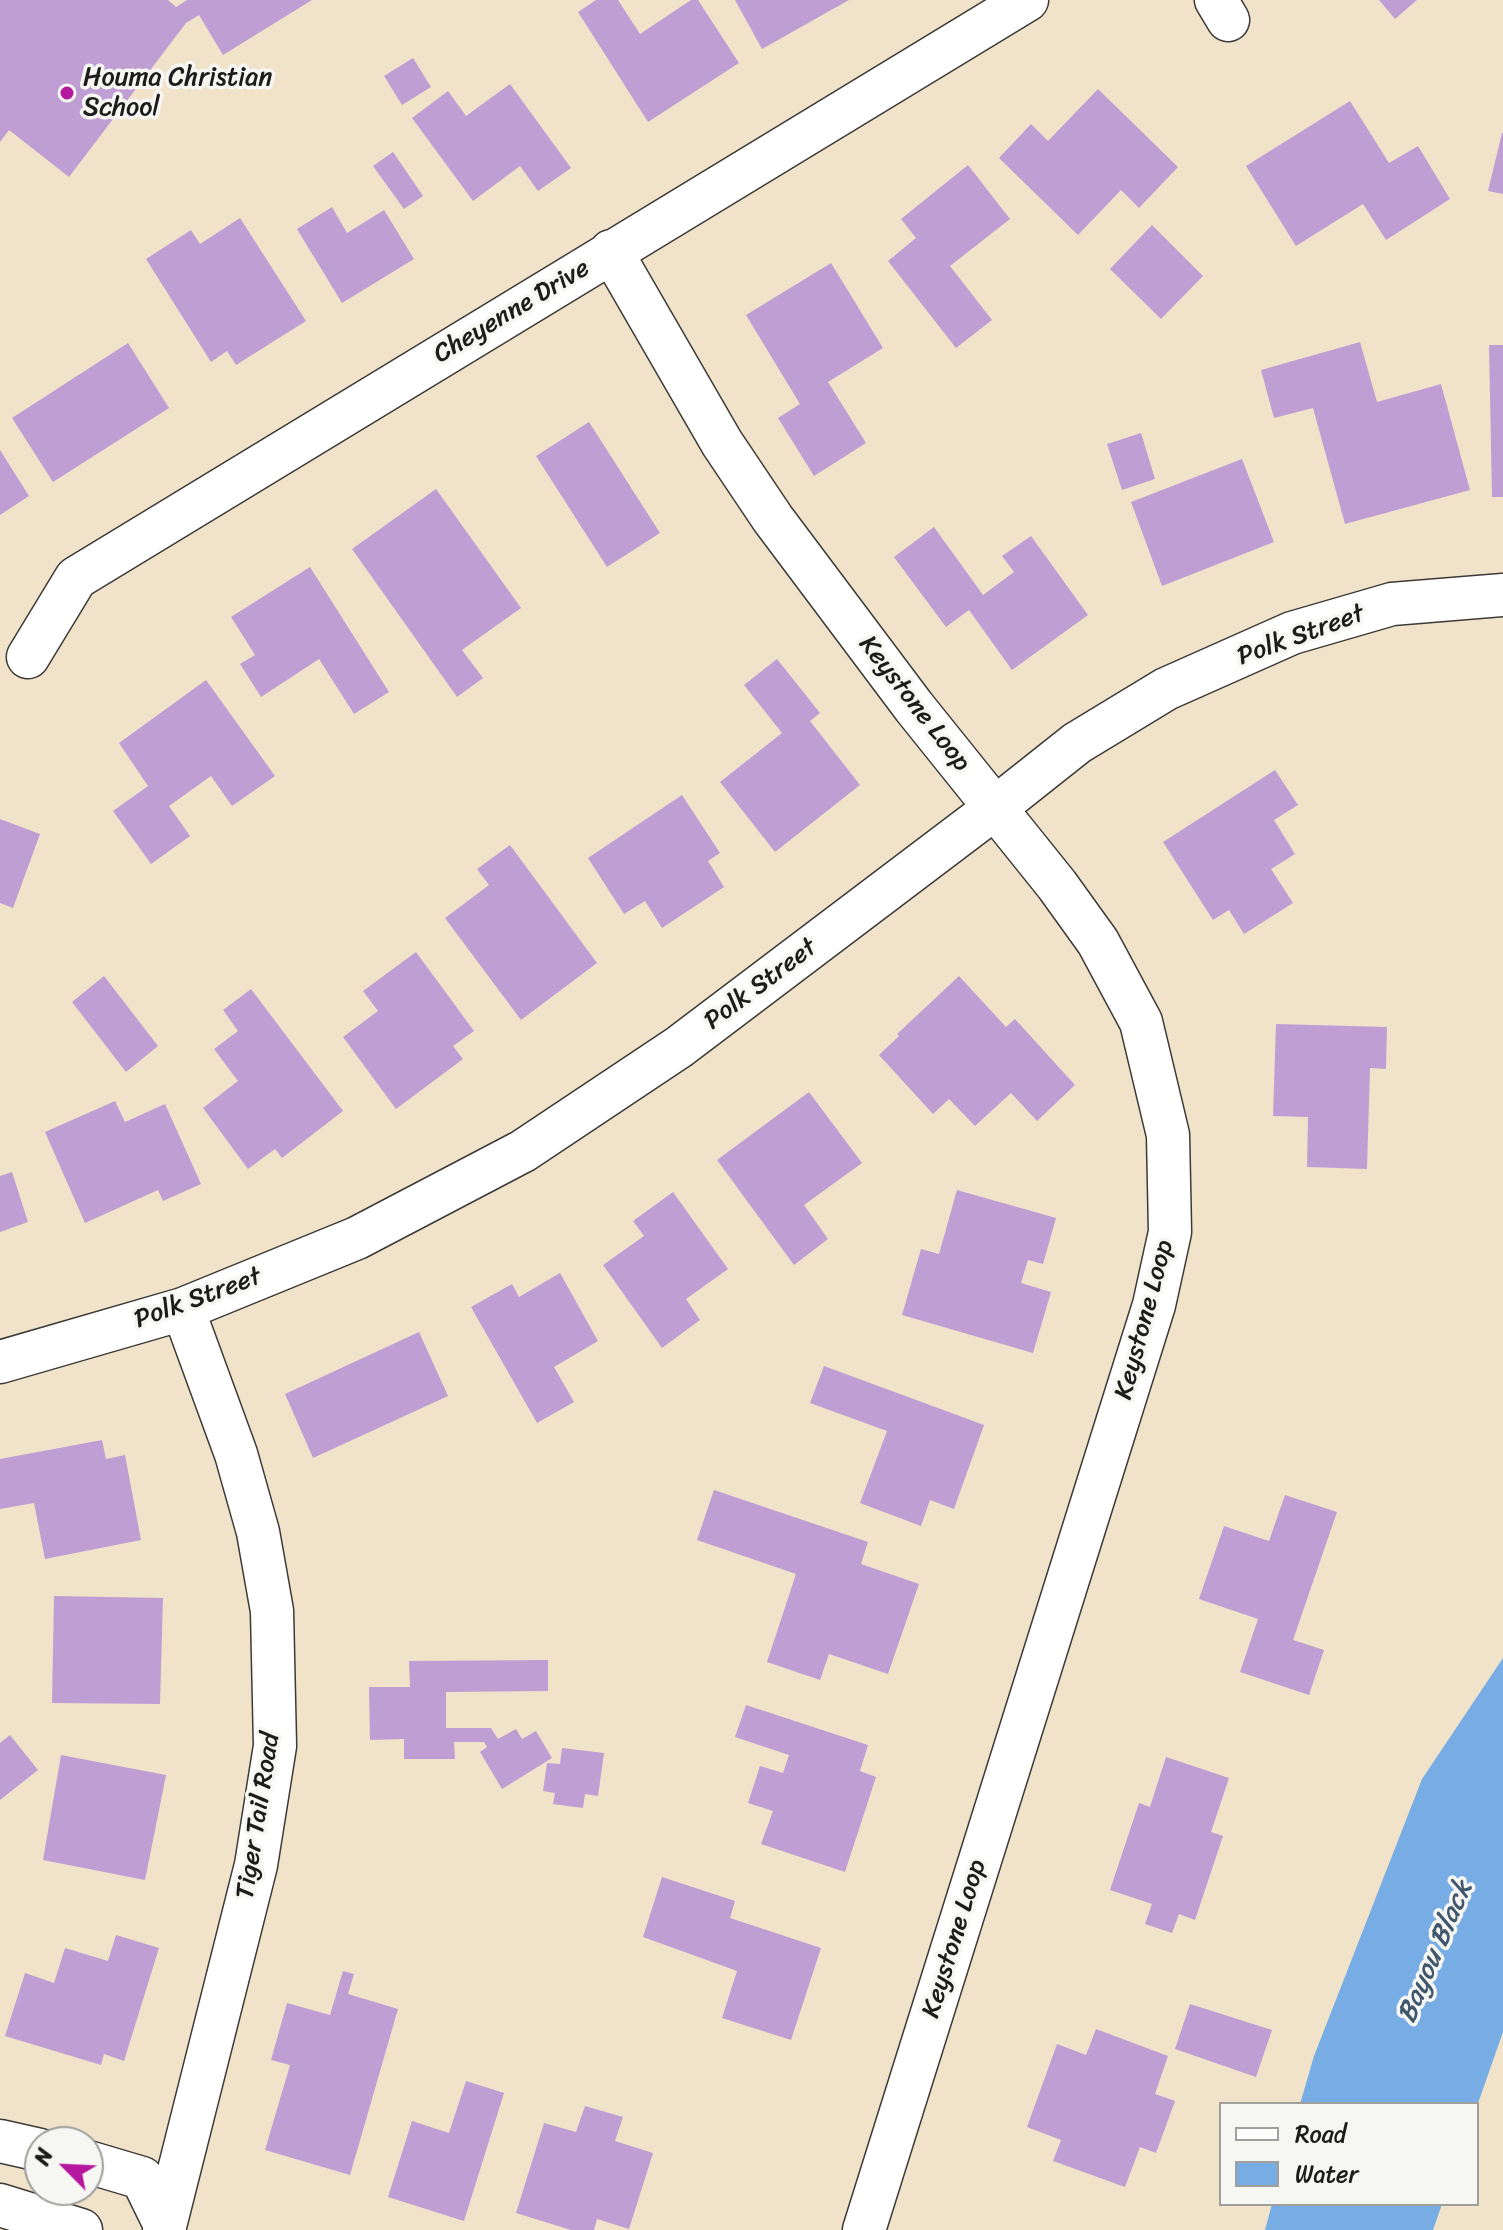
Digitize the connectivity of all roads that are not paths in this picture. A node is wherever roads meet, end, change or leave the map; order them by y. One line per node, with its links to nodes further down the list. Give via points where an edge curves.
1 (1027, 0): 2 (street, Cheyenne Drive)
2 (611, 251): 4 (street, Cheyenne Drive, via 76,578); 5 (street, Keystone Loop, via 722,443 773,519)
3 (1503, 595): 5 (street, Polk Street, via 1392,604 1292,633 1166,689 1077,743)
4 (28, 657)
5 (995, 808): 6 (street, Polk Street, via 679,1047 523,1151 357,1238); 14 (street, Keystone Loop, via 1098,942 1141,1022 1168,1135 1170,1232 1154,1305)
6 (183, 1309): 7 (street, Polk Street); 12 (street, Tiger Tail Road, via 236,1454 258,1532 272,1611 275,1746 256,1865)
7 (0, 1362)
8 (0, 2141): 9 (street)
9 (24, 2146)
10 (104, 2167): 12 (street, via 142,2178)
11 (0, 2205): 13 (street)
12 (166, 2229)
13 (81, 2230)
14 (864, 2230)

